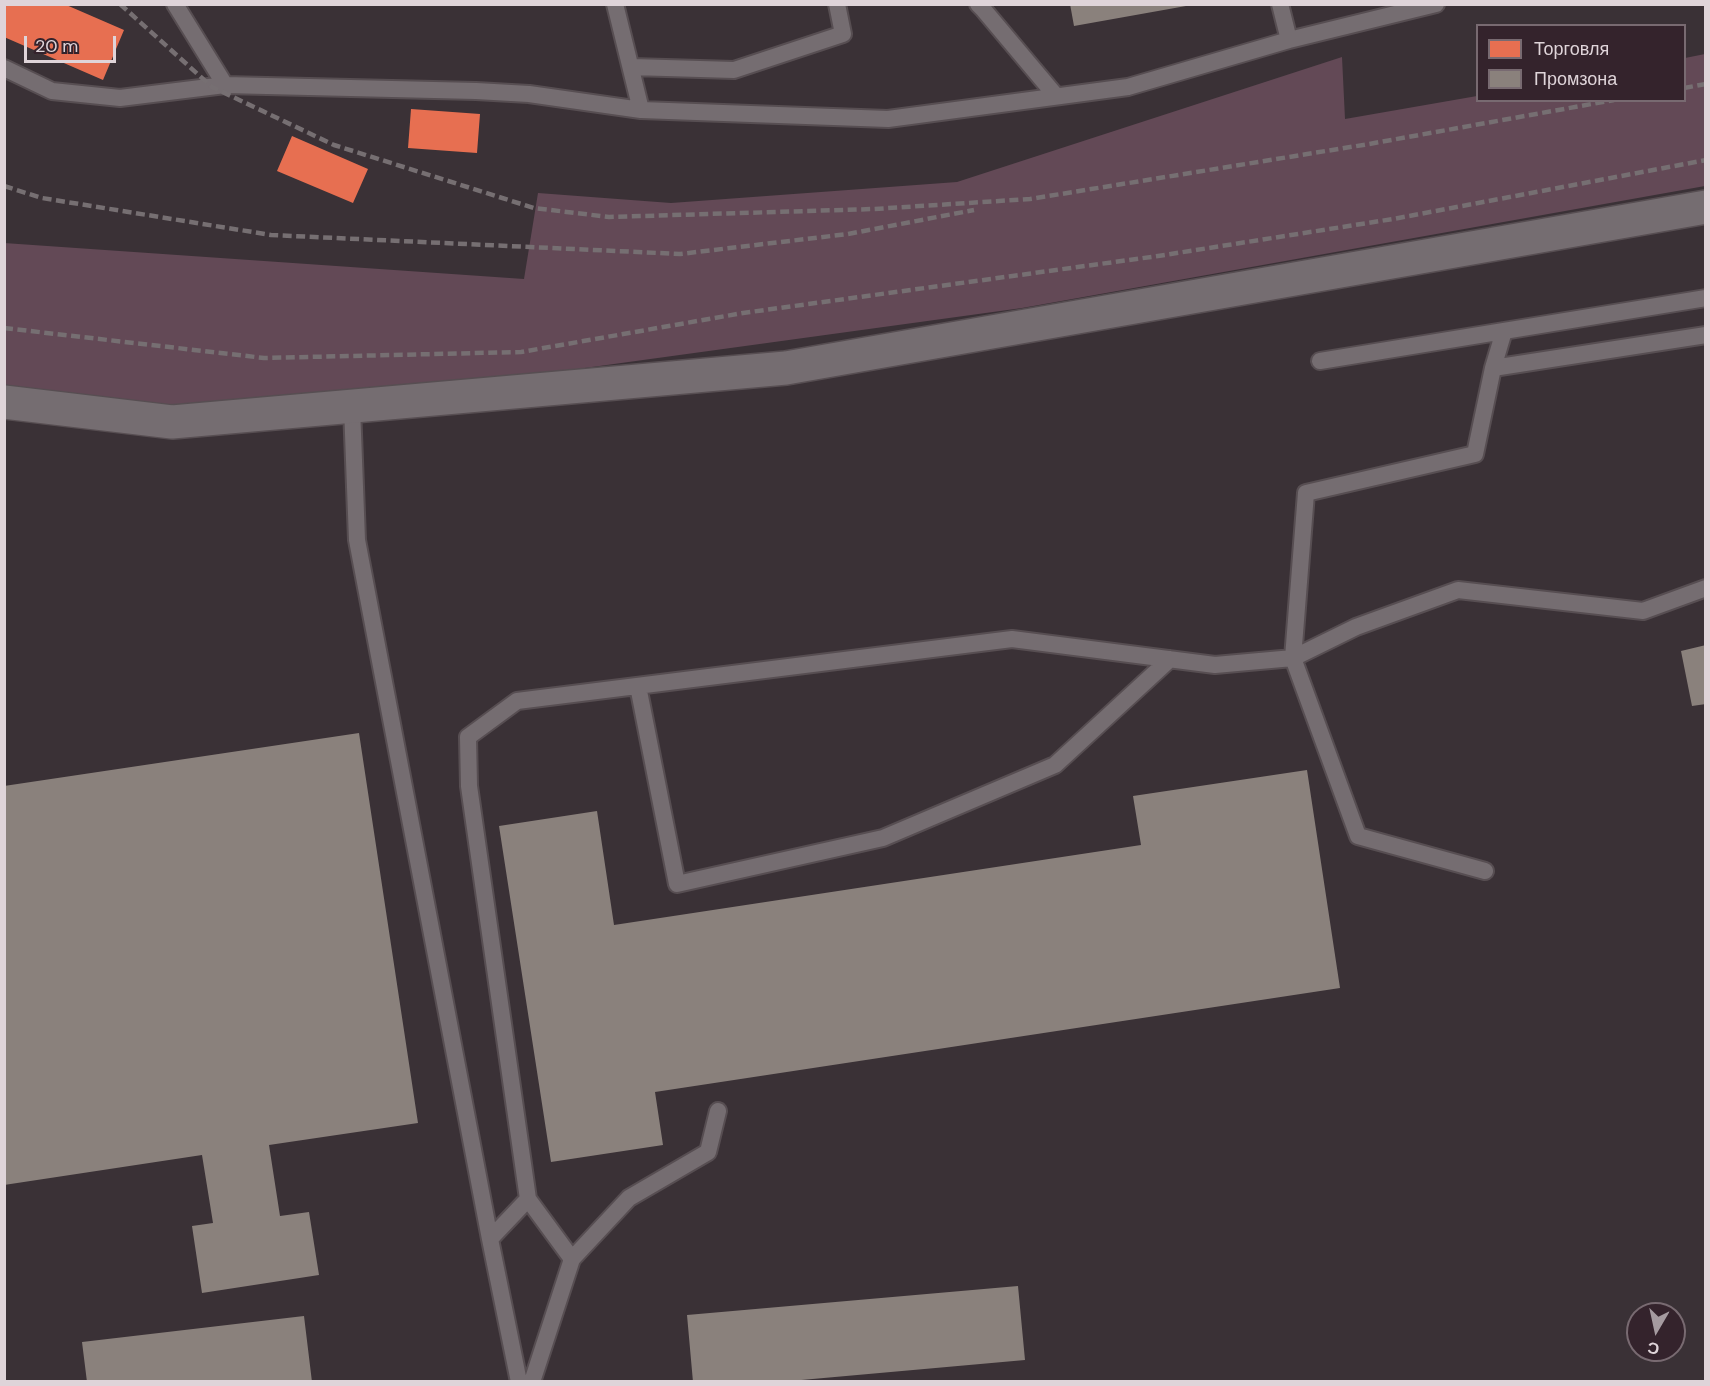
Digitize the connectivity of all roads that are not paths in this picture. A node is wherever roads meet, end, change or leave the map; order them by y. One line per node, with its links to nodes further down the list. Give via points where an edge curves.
1 (175, 4): 10 (lane)
2 (615, 4): 8 (lane)
3 (837, 4): 8 (lane, via 843,34 734,70)
4 (978, 4): 11 (lane)
5 (1280, 4): 7 (lane)
6 (1436, 4): 7 (lane)
7 (1289, 40): 11 (lane, via 1128,87)
8 (632, 67): 12 (lane)
9 (4, 68): 10 (lane, via 51,90 120,98)
10 (225, 85): 12 (lane, via 529,94)
11 (1056, 96): 12 (lane, via 888,118)
12 (641, 110)
13 (1706, 207): 20 (street, via 786,368)
14 (1706, 298): 15 (lane)
15 (1504, 331): 17 (lane); 18 (lane)
16 (1706, 335): 18 (lane)
17 (1320, 361)
18 (1493, 368): 22 (lane, via 1475,454 1306,493)
19 (4, 402): 20 (street, via 172,422)
20 (352, 406): 28 (lane, via 357,540)
21 (1706, 588): 22 (lane, via 1643,611 1458,590 1356,627)
22 (1293, 658): 23 (lane, via 1215,665); 25 (lane, via 1358,836)
23 (1170, 659): 24 (lane, via 1012,639); 24 (lane, via 1055,765 883,837 677,884)
24 (638, 686): 27 (lane, via 517,701 468,737 469,786)
25 (1485, 871)
26 (718, 1111): 29 (lane, via 708,1152 629,1198)
27 (528, 1199): 28 (lane); 29 (lane)
28 (490, 1239): 30 (lane)
29 (572, 1259): 31 (lane)
30 (519, 1382)
31 (532, 1382)

